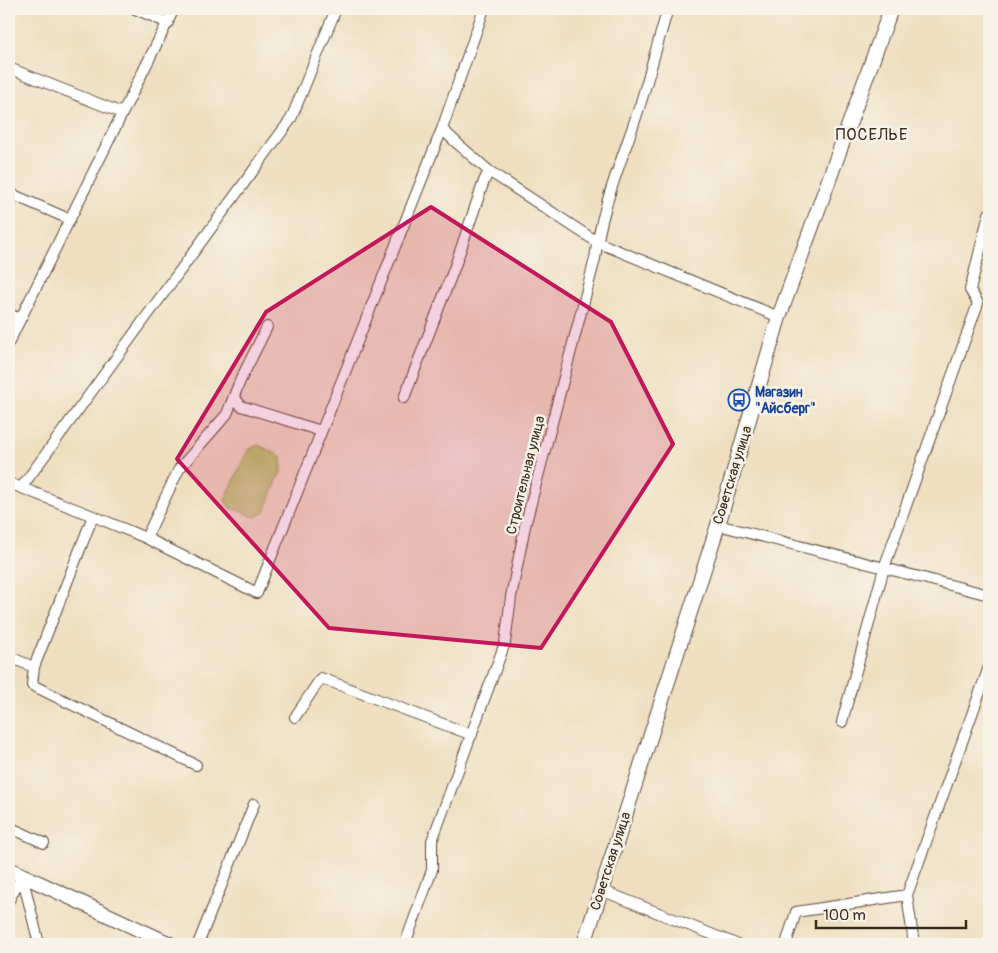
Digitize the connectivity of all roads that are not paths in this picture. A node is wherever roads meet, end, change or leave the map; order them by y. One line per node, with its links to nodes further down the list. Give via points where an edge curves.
1 (135, 9): 7 (street)
2 (174, 9): 7 (street)
3 (336, 9): 25 (street, via 291,119)
4 (484, 9): 10 (street)
5 (668, 9): 15 (street, Строительная улица)
6 (891, 9): 17 (main road, Советская улица)
7 (168, 23): 9 (street)
8 (9, 68): 9 (street)
9 (122, 113): 14 (street)
10 (442, 129): 11 (street); 23 (street)
11 (489, 171): 15 (street); 22 (street)
12 (9, 193): 14 (street)
13 (989, 214): 29 (street, via 970,290 978,303)
14 (69, 219): 18 (street)
15 (597, 242): 17 (street); 36 (street, Строительная улица, via 525,526 506,643)
16 (9, 314): 18 (street)
17 (779, 317): 27 (main road, Советская улица)
18 (20, 319): 20 (street)
19 (267, 327): 21 (street)
20 (9, 342)
21 (234, 396): 23 (street, via 241,406); 28 (street, via 227,414 180,469)
22 (404, 398)
23 (321, 431): 28 (street, via 257,593)
24 (9, 483): 25 (street)
25 (21, 488): 26 (street)
26 (93, 516): 28 (street); 32 (street)
27 (718, 525): 29 (street); 43 (main road, Советская улица)
28 (146, 538)
29 (884, 568): 30 (street); 35 (street)
30 (989, 595)
31 (9, 657): 32 (street)
32 (34, 667): 37 (street, via 32,684)
33 (989, 667): 44 (street)
34 (295, 717): 36 (street, via 321,678)
35 (842, 722)
36 (472, 735): 49 (street, Строительная улица, via 432,842 432,870)
37 (196, 765)
38 (254, 804): 48 (street)
39 (9, 827): 40 (street)
40 (44, 844)
41 (9, 870): 42 (main road)
42 (22, 875): 45 (street); 46 (street); 47 (main road)
43 (602, 890): 50 (main road, Советская улица); 51 (street)
44 (907, 895): 52 (street, via 796,912); 53 (street)
45 (9, 900)
46 (38, 944)
47 (170, 944)
48 (198, 944)
49 (405, 944)
50 (584, 944)
51 (736, 944)
52 (786, 944)
53 (912, 944)

